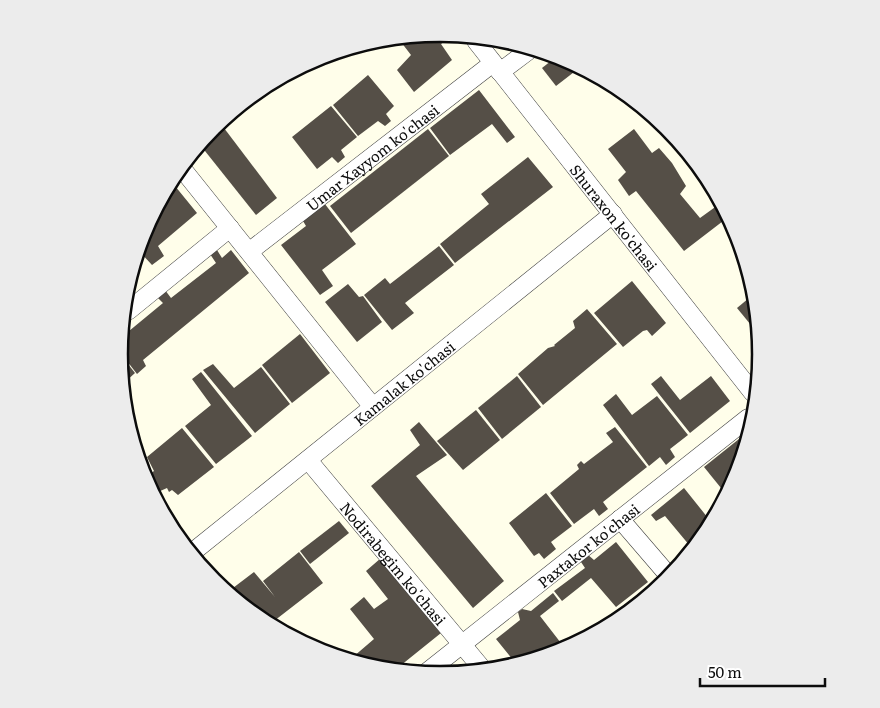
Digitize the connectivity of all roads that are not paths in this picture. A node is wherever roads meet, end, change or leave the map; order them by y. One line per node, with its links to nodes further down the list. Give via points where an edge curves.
1 (479, 45): 3 (street, Shuraxon ko'chasi)
2 (523, 54): 3 (street, Umar Xayyom ko'chasi)
3 (496, 68): 5 (street, Shuraxon ko'chasi); 7 (street, Umar Xayyom ko'chasi)
4 (186, 174): 6 (street)
5 (614, 214): 9 (street, Shuraxon ko'chasi); 10 (street, Kamalak ko'chasi)
6 (230, 228): 7 (street); 8 (street)
7 (250, 251): 10 (street)
8 (132, 308)
9 (750, 385)
10 (373, 408): 12 (street, Kamalak ko'chasi)
11 (745, 421): 13 (street, Paxtakor ko'chasi)
12 (308, 460): 14 (street, Kamalak ko'chasi); 16 (street, Nodirabegim ko'chasi)
13 (620, 519): 15 (street); 16 (street, Paxtakor ko'chasi)
14 (197, 549)
15 (664, 570)
16 (462, 644): 17 (street, Nodirabegim ko'chasi); 18 (street, Paxtakor ko'chasi)
17 (478, 663)
18 (435, 666)

